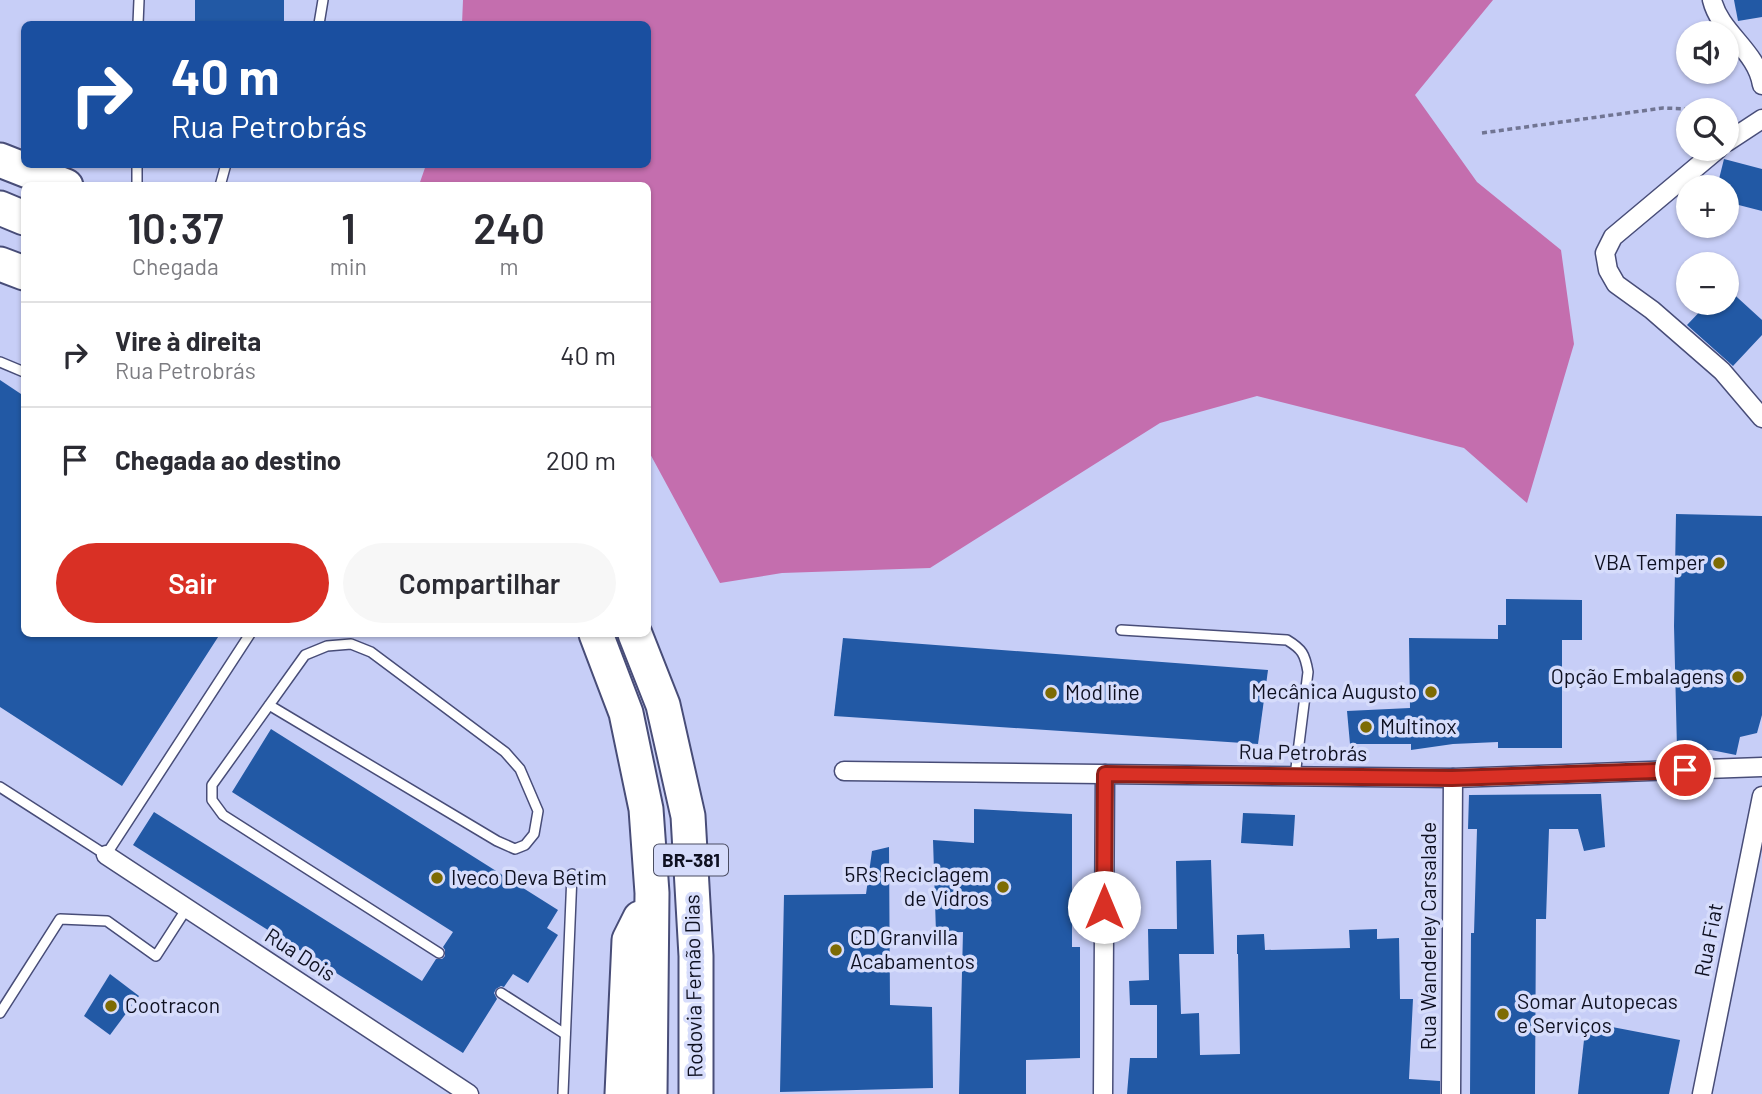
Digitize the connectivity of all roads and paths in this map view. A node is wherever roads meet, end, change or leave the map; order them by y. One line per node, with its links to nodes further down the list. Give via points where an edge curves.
1 (139, 0): 4 (lane)
2 (323, 0): 5 (lane)
3 (1712, 0): 6 (street, via 1722,24 1758,69)
4 (138, 21)
5 (320, 21)
6 (1762, 85)
7 (1676, 108): 9 (path)
8 (1762, 119): 10 (street)
9 (1482, 134)
10 (1739, 134)
11 (0, 160): 13 (highway)
12 (1704, 161): 20 (street, via 1613,237 1605,253 1608,270 1616,284 1722,370)
13 (56, 182)
14 (0, 208): 15 (highway)
15 (21, 217)
16 (0, 264): 17 (highway)
17 (21, 272)
18 (0, 362): 19 (lane)
19 (21, 371)
20 (1762, 418)
21 (1121, 630): 29 (lane, via 1287,640 1300,648 1308,672)
22 (248, 637): 33 (lane)
23 (597, 637): 35 (highway, Rodovia Fernão Dias / BR-381, via 626,713 646,810)
24 (636, 637): 38 (highway, Rodovia Fernão Dias / BR-381, via 663,705 688,816)
25 (269, 705): 25 (lane, via 497,841 516,849 534,834 538,811 513,760 371,652 351,644 327,646 304,655); 37 (lane, via 212,785 212,800 223,815)
26 (1762, 767): 30 (street, Rua Petrobrás)
27 (844, 771): 28 (street, Rua Petrobrás)
28 (1105, 774): 29 (street, Rua Petrobrás); 48 (street)
29 (1296, 776): 30 (street, Rua Petrobrás)
30 (1452, 778): 49 (street, Rua Wanderley Carsalade)
31 (0, 787): 33 (lane)
32 (1762, 796): 50 (street, Rua Fiat)
33 (106, 855): 36 (street, Rua Dois)
34 (572, 874): 41 (lane)
35 (652, 893): 44 (highway, BR-381, via 629,940); 45 (highway, Rodovia Fernão Dias / BR-381)
36 (187, 908): 40 (lane, via 156,956 107,921 60,919); 42 (street, Rua Dois)
37 (439, 953)
38 (696, 956): 46 (highway, Rodovia Fernão Dias / BR-381); 47 (highway)
39 (501, 993): 41 (lane)
40 (0, 1013)
41 (565, 1034): 43 (lane)
42 (469, 1094)
43 (563, 1094)
44 (622, 1094)
45 (650, 1094)
46 (696, 1094)
47 (718, 1094)
48 (1103, 1094)
49 (1451, 1094)
50 (1702, 1094)

